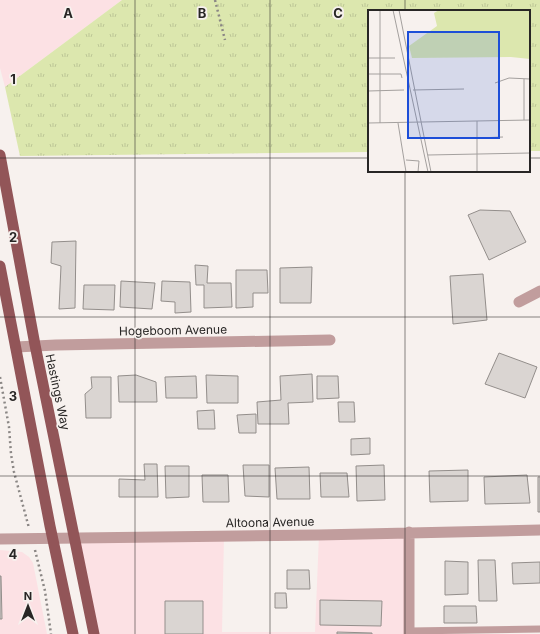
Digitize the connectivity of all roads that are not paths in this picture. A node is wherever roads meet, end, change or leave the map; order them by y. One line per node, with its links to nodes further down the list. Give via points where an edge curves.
1 (0, 155): 6 (main road, Hastings Way)
2 (0, 266): 7 (main road)
3 (540, 291): 4 (street)
4 (519, 302)
5 (330, 340): 6 (street, Hogeboom Avenue)
6 (35, 345): 7 (street, Hogeboom Avenue); 11 (main road, Hastings Way)
7 (16, 347): 10 (main road)
8 (540, 530): 9 (street, Altoona Avenue)
9 (409, 532): 11 (street, Altoona Avenue); 14 (street)
10 (53, 538): 11 (street, Altoona Avenue); 12 (street, Altoona Avenue); 15 (main road)
11 (75, 538): 16 (main road, Hastings Way)
12 (0, 539)
13 (540, 629): 14 (lane)
14 (409, 633)
15 (73, 634)
16 (94, 634)

